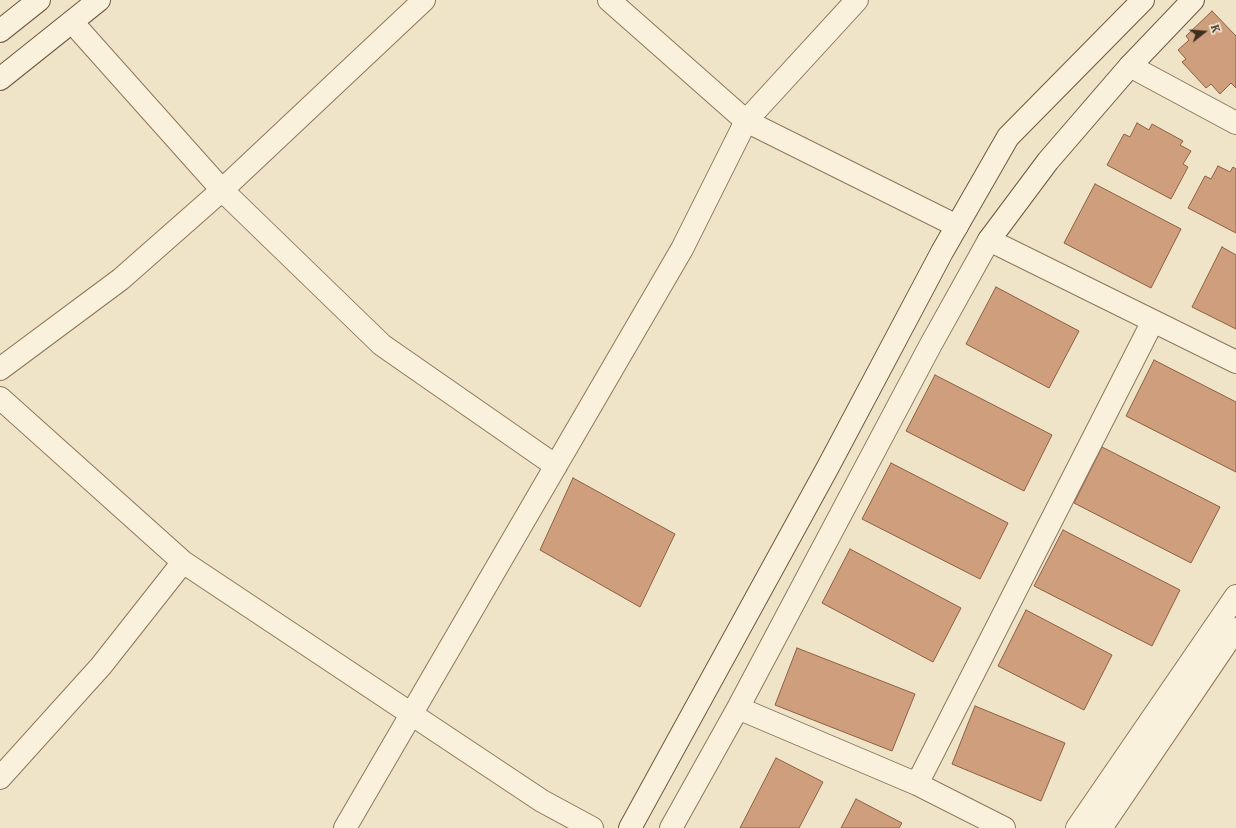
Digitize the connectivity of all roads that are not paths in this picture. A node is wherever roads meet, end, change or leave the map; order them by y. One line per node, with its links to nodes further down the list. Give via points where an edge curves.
1 (39, 0): 9 (street)
2 (99, 0): 8 (street)
3 (424, 0): 14 (street)
4 (609, 0): 12 (street)
5 (857, 0): 12 (street)
6 (1143, 0): 15 (street, via 1008,137)
7 (1193, 0): 10 (street)
8 (72, 22): 11 (street); 14 (street)
9 (0, 32)
10 (1130, 66): 13 (street); 16 (street, via 1048,161)
11 (0, 79)
12 (746, 121): 15 (street); 21 (street, via 682,250)
13 (1236, 122)
14 (222, 190): 19 (street, via 121,279); 21 (street, via 382,345)
15 (957, 226): 31 (street)
16 (989, 240): 17 (street); 25 (street)
17 (1153, 321): 18 (street); 28 (street)
18 (1236, 362)
19 (0, 369)
20 (0, 398): 22 (street)
21 (556, 466): 26 (street)
22 (183, 562): 26 (street); 27 (street, via 100,666)
23 (1236, 596): 34 (street)
24 (1236, 629): 35 (street)
25 (738, 708): 28 (street); 32 (street)
26 (411, 713): 29 (street); 30 (street, via 542,801)
27 (0, 778)
28 (917, 784): 33 (street)
29 (345, 828)
30 (592, 828)
31 (630, 828)
32 (671, 828)
33 (1004, 828)
34 (1077, 828)
35 (1101, 828)

